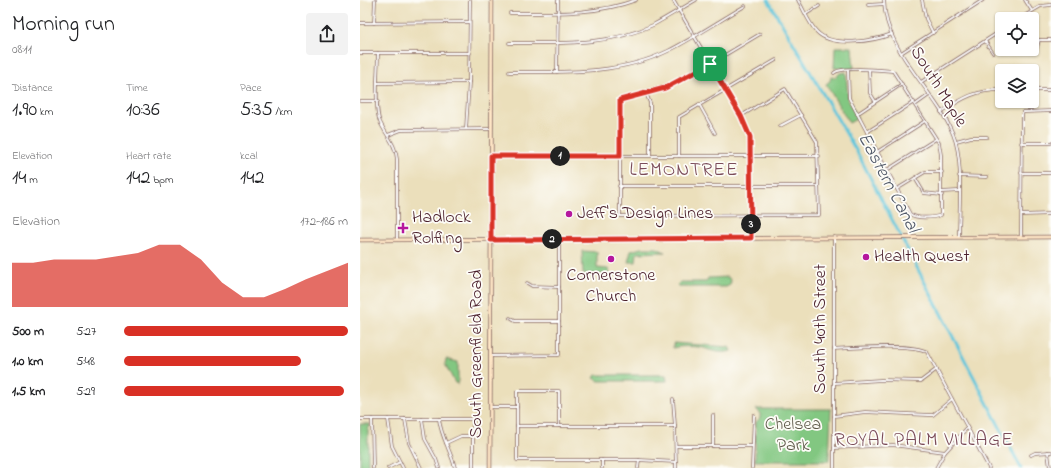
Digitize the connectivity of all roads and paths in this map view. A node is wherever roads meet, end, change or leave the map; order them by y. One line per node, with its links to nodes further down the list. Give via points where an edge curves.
1 (374, 0): 23 (street)
2 (470, 0): 24 (street)
3 (492, 0): 71 (main road, South Greenfield Road)
4 (558, 0): 21 (street)
5 (636, 0): 21 (street, via 597,11)
6 (673, 0): 18 (street)
7 (696, 0): 18 (street)
8 (798, 0): 22 (street)
9 (884, 0): 13 (street, South Maple)
10 (922, 0): 26 (street, via 926,19)
11 (983, 0): 26 (street)
12 (1025, 0): 19 (street)
13 (884, 4): 15 (street); 28 (street, South Maple)
14 (1051, 4): 19 (street)
15 (868, 5)
16 (745, 6): 30 (street)
17 (819, 6): 22 (street)
18 (679, 10): 30 (street); 35 (street, via 654,24 619,36)
19 (1032, 11)
20 (510, 13): 21 (street)
21 (558, 13): 35 (street)
22 (806, 14): 28 (street, via 817,32 832,40 872,41)
23 (374, 22): 24 (street); 25 (street)
24 (469, 22): 38 (street)
25 (360, 23)
26 (933, 32): 39 (street)
27 (760, 34): 42 (street)
28 (892, 34): 39 (street, South Maple)
29 (995, 35): 33 (street)
30 (693, 36): 42 (street); 46 (street, via 668,51 624,66 580,72)
31 (1039, 40): 32 (street)
32 (1051, 40)
33 (985, 41): 40 (street); 49 (street)
34 (509, 43): 35 (street)
35 (558, 43): 46 (street)
36 (360, 53): 37 (street)
37 (378, 53): 38 (street); 50 (street)
38 (470, 53): 48 (street)
39 (901, 53): 49 (street, South Maple)
40 (993, 53)
41 (776, 60): 52 (street)
42 (710, 64): 52 (street); 56 (street, via 665,88)
43 (848, 70): 44 (street); 47 (street); 65 (street, via 849,98)
44 (869, 70): 51 (street, via 893,71); 60 (street, via 870,93)
45 (509, 72): 46 (street)
46 (557, 72)
47 (834, 73)
48 (469, 82): 50 (street); 70 (street)
49 (921, 82): 57 (street, South Maple)
50 (378, 83): 59 (street)
51 (902, 84): 60 (street); 62 (street)
52 (725, 90): 61 (street); 67 (street)
53 (995, 90): 64 (street, via 968,95)
54 (1039, 90): 55 (street)
55 (1051, 90)
56 (646, 93): 82 (street, via 620,100); 83 (street, via 650,103)
57 (930, 95): 62 (street); 64 (street, South Maple)
58 (360, 101): 59 (street)
59 (378, 101): 74 (street, via 380,122)
60 (875, 101): 65 (street)
61 (698, 104): 73 (street); 84 (street, via 679,117)
62 (914, 104): 68 (street); 72 (street)
63 (1051, 111): 78 (street, via 1022,112)
64 (940, 112): 77 (street, South Maple)
65 (857, 114): 72 (street)
66 (801, 115): 67 (street, via 785,89); 69 (street); 86 (street, via 817,142)
67 (741, 116): 85 (street, via 750,137)
68 (926, 120): 76 (street); 80 (street)
69 (780, 126)
70 (466, 129): 71 (street); 74 (street, via 401,130)
71 (492, 129): 81 (main road, South Greenfield Road)
72 (867, 132): 80 (street)
73 (715, 133)
74 (388, 135): 109 (street, via 397,153)
75 (987, 137): 77 (street, via 971,137)
76 (936, 138): 87 (street); 88 (street, via 940,148)
77 (956, 141): 91 (street, South Maple)
78 (1021, 143): 79 (street); 89 (street)
79 (1051, 143)
80 (877, 152): 87 (street)
81 (491, 156): 82 (street); 112 (main road, South Greenfield Road)
82 (620, 156): 83 (street); 94 (street)
83 (650, 156): 84 (street)
84 (679, 156): 85 (street)
85 (752, 156): 86 (street); 95 (street)
86 (819, 156): 96 (street)
87 (887, 170): 97 (street)
88 (942, 172): 93 (street, via 925,172); 98 (street)
89 (1021, 173): 90 (street); 101 (street)
90 (1051, 173)
91 (959, 176): 92 (street); 99 (street, South Maple)
92 (987, 176)
93 (915, 178): 97 (street); 100 (street, via 924,193)
94 (619, 186): 95 (street); 103 (street, via 620,216)
95 (752, 186): 96 (street); 103 (street)
96 (818, 186): 103 (street, via 819,215)
97 (897, 189): 100 (street, via 912,216 941,215)
98 (942, 192): 99 (street); 100 (street)
99 (959, 192): 105 (street, South Maple)
100 (942, 195)
101 (1022, 214): 102 (street); 106 (street)
102 (1051, 214)
103 (751, 216): 108 (street)
104 (834, 237): 105 (main road); 108 (main road); 117 (street, South 40th Street)
105 (959, 237): 106 (main road)
106 (1021, 237): 107 (main road)
107 (1051, 237)
108 (751, 238): 110 (main road)
109 (397, 239): 111 (main road); 112 (main road)
110 (559, 239): 112 (main road); 114 (street)
111 (360, 240)
112 (491, 240): 118 (main road, South Greenfield Road)
113 (527, 283): 114 (street, via 532,286)
114 (559, 286): 116 (street)
115 (510, 318): 116 (street, via 515,321)
116 (559, 321): 118 (street, via 559,355)
117 (834, 350): 119 (street, via 896,347 923,349); 120 (street, South 40th Street)
118 (491, 356): 124 (main road, South Greenfield Road)
119 (937, 369): 120 (street, via 921,381); 121 (street)
120 (834, 383): 127 (street, South 40th Street)
121 (952, 399): 127 (street, via 929,415 878,412); 137 (street)
122 (673, 400): 136 (street)
123 (517, 407): 124 (street); 134 (street); 135 (street, via 517,391 559,391)
124 (490, 408): 159 (main road, South Greenfield Road)
125 (713, 415): 141 (street)
126 (754, 416): 142 (street)
127 (834, 416): 143 (street, South 40th Street)
128 (360, 419): 129 (street)
129 (372, 419): 130 (street); 152 (street)
130 (388, 419): 131 (street); 150 (street, via 390,438)
131 (406, 419): 132 (street); 155 (street, via 409,443)
132 (422, 419): 133 (street); 156 (street, via 425,439)
133 (439, 419): 138 (street, via 473,419); 139 (street)
134 (517, 426): 135 (street); 148 (street, via 517,460)
135 (559, 426): 136 (street)
136 (675, 426): 140 (street)
137 (968, 428): 144 (street); 166 (street)
138 (473, 436): 139 (street, via 461,436); 158 (street)
139 (446, 443): 157 (street)
140 (676, 446): 141 (street); 151 (street)
141 (713, 446): 142 (street)
142 (752, 446): 163 (street)
143 (834, 448): 144 (street, via 893,445); 164 (street, South 40th Street)
144 (945, 452): 165 (street)
145 (1048, 452): 146 (street); 147 (street, via 1035,452); 167 (street)
146 (1051, 452)
147 (1031, 455)
148 (602, 460): 149 (street); 160 (street)
149 (638, 460): 151 (street); 161 (street)
150 (400, 462): 153 (street); 154 (street)
151 (676, 462): 162 (street)
152 (373, 468)
153 (388, 468)
154 (404, 468)
155 (421, 468)
156 (438, 468)
157 (455, 468)
158 (473, 468)
159 (490, 468)
160 (602, 468)
161 (638, 468)
162 (676, 468)
163 (752, 468)
164 (834, 468)
165 (936, 468)
166 (988, 468)
167 (1050, 468)

